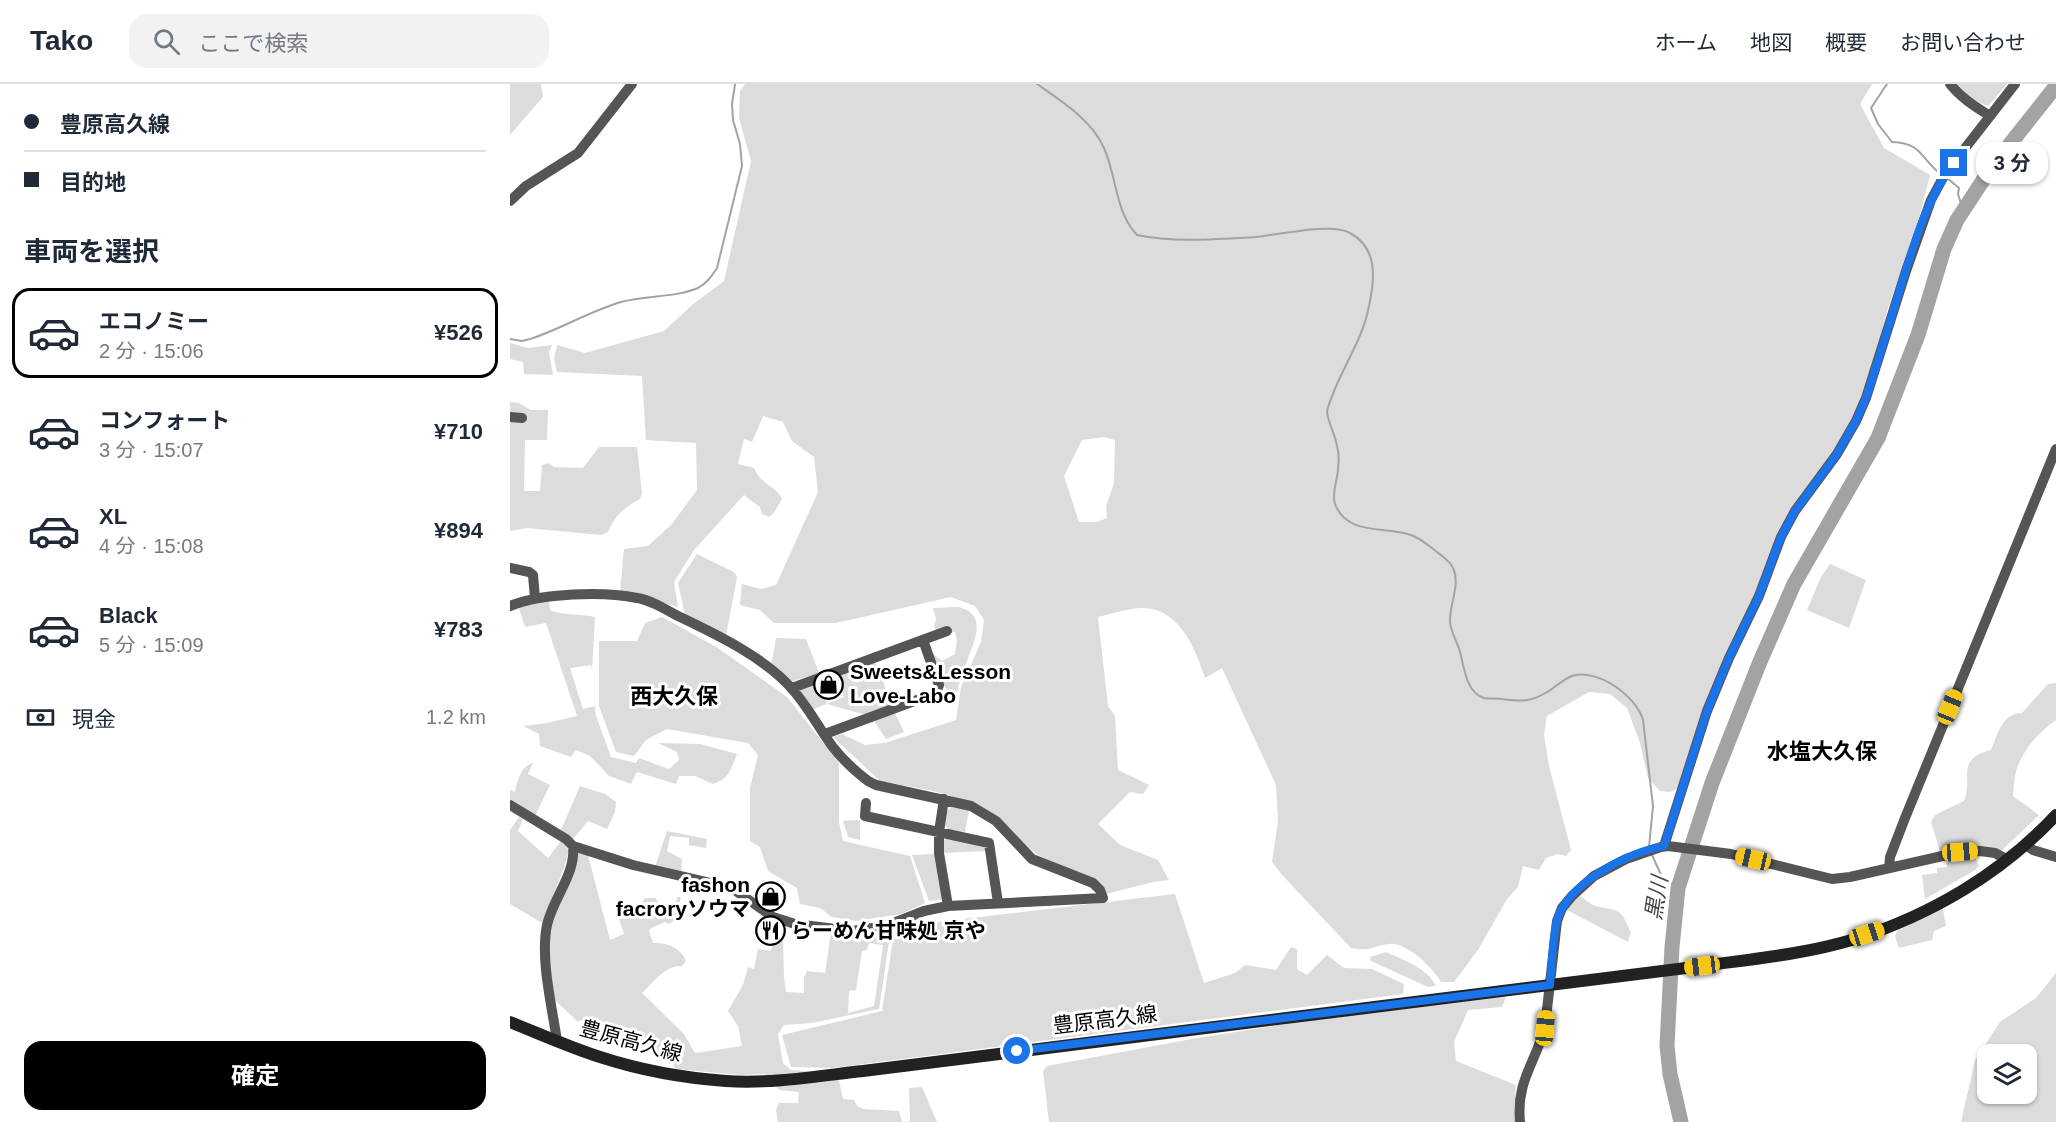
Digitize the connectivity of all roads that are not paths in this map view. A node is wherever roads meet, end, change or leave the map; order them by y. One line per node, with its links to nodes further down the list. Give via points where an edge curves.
1 (632, 84): 5 (street, via 578,153 526,186)
2 (1950, 84): 4 (street)
3 (2015, 84): 4 (street)
4 (1990, 116): 24 (street, via 1931,200 1866,398 1837,454 1781,537 1707,711)
5 (510, 201)
6 (510, 417): 7 (street)
7 (522, 418)
8 (2056, 449): 9 (street)
9 (2053, 465): 27 (street, via 1905,818)
10 (510, 568): 11 (street, via 533,575)
11 (535, 598): 12 (street); 15 (street, via 597,595 652,603 729,641)
12 (510, 606)
13 (947, 632): 14 (street)
14 (923, 640): 15 (street); 16 (street, via 939,685 936,693)
15 (792, 688): 16 (street)
16 (825, 734): 17 (street, via 868,781)
17 (944, 799): 21 (street); 28 (street, via 972,806 988,816 1032,859 1092,883 1102,898)
18 (866, 803): 21 (street, via 865,816)
19 (510, 805): 23 (street)
20 (2056, 815): 22 (main road)
21 (939, 832): 28 (street, via 989,843); 29 (street)
22 (2026, 844): 25 (street); 26 (main road)
23 (573, 846): 29 (street, via 633,865 724,886 770,916 795,924 870,930); 32 (street, via 572,861 547,928 547,978)
24 (1664, 846): 27 (street, via 1715,851 1832,879); 30 (street, via 1610,866 1594,876 1562,908)
25 (2056, 857)
26 (2006, 859): 27 (street, via 1980,851); 30 (main road, 豊原高久線, via 1959,893 1906,920 1824,946)
27 (1888, 868)
28 (998, 903): 29 (street)
29 (948, 906)
30 (1550, 985): 32 (main road, 豊原高久線, via 772,1081 727,1081 637,1067); 33 (street, via 1541,1043 1520,1093)
31 (510, 1022): 32 (main road, 豊原高久線)
32 (557, 1041)
33 (1520, 1122)

